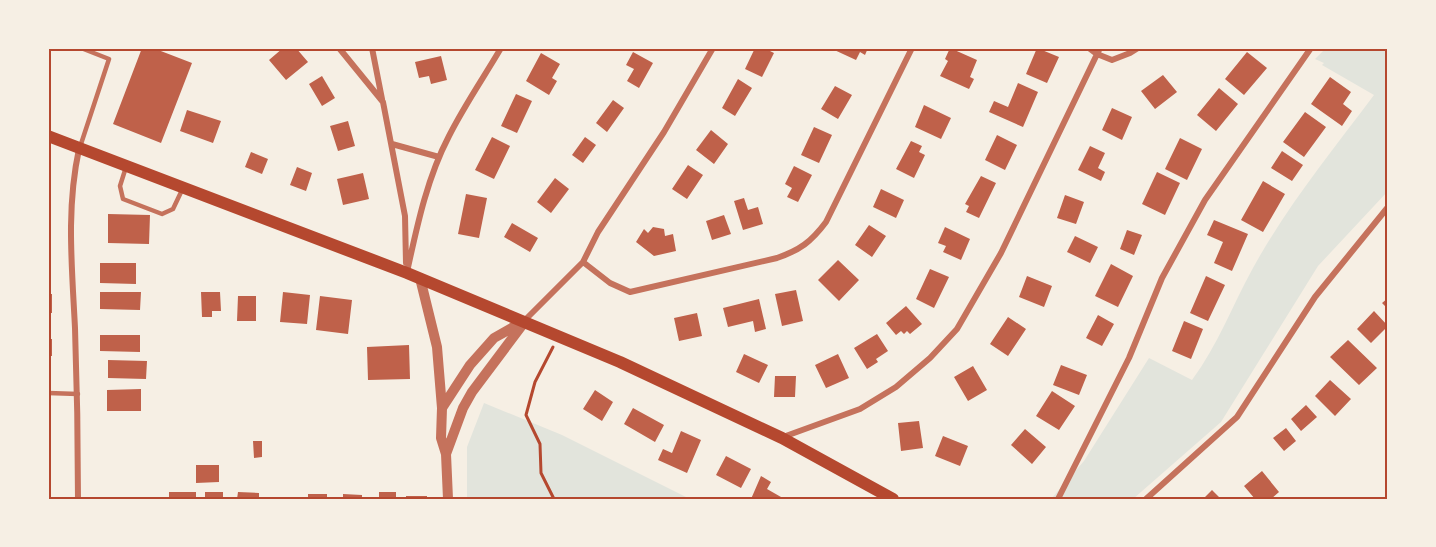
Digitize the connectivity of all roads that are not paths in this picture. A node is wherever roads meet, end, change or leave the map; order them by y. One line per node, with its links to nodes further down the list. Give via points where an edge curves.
1 (81, 48): 14 (lane, via 109,59)
2 (339, 48): 11 (street)
3 (372, 48): 11 (street)
4 (501, 48): 15 (street)
5 (713, 48): 19 (street)
6 (912, 48): 19 (street, via 826,222 813,239 794,252 630,292 610,283)
7 (1089, 48): 10 (street)
8 (1138, 48): 10 (street, via 1112,60)
9 (1311, 48): 31 (street, via 1205,200 1162,278 1130,358)
10 (1099, 51): 26 (street, via 1000,253 957,329 896,387 860,409)
11 (383, 102): 13 (street)
12 (48, 136): 14 (main road)
13 (392, 144): 15 (street); 20 (street, via 405,216)
14 (79, 149): 16 (main road); 24 (street, via 70,213)
15 (439, 157): 20 (street, via 420,214)
16 (126, 166): 17 (main road); 17 (lane, via 120,186 123,199 162,214 173,209)
17 (183, 188): 20 (main road)
18 (1388, 207): 32 (street, via 1315,297 1237,417)
19 (583, 262): 22 (street)
20 (407, 273): 21 (main road)
21 (420, 278): 22 (main road); 25 (street, via 436,347)
22 (524, 321): 25 (street, via 494,338 470,365); 26 (main road); 27 (street, via 472,392)
23 (48, 393): 24 (lane)
24 (78, 394): 28 (street)
25 (442, 408): 27 (street, via 441,438)
26 (782, 438): 30 (main road)
27 (446, 454): 29 (street)
28 (78, 499)
29 (448, 499)
30 (893, 499)
31 (1058, 499)
32 (1146, 499)

